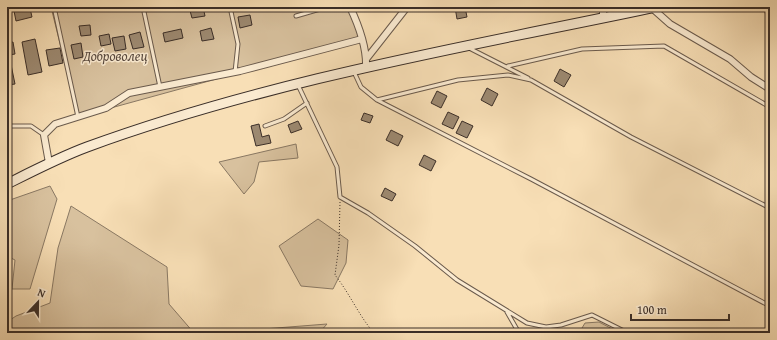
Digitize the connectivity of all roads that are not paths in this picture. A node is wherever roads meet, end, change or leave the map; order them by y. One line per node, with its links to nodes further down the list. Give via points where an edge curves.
1 (54, 7): 27 (lane)
2 (143, 7): 22 (lane)
3 (230, 7): 19 (lane, via 238,44)
4 (327, 7): 10 (lane)
5 (350, 7): 13 (street)
6 (407, 7): 15 (street)
7 (604, 7): 11 (street)
8 (654, 7): 11 (main road); 23 (street, via 670,24 730,59)
9 (766, 7): 12 (lane)
10 (296, 16)
11 (603, 18): 14 (main road)
12 (770, 26)
13 (362, 39): 15 (street); 19 (street)
14 (467, 47): 16 (lane); 17 (main road)
15 (367, 58): 17 (street)
16 (508, 66): 20 (lane); 26 (lane, via 582,49 664,46)
17 (366, 68): 18 (main road)
18 (354, 71): 21 (main road); 24 (lane, via 361,87)
19 (234, 72): 22 (street)
20 (531, 80): 24 (lane, via 508,75 458,80); 33 (lane, via 631,137)
21 (298, 85): 25 (lane); 31 (main road, via 178,116 86,147)
22 (160, 87): 27 (street, via 129,93 106,108)
23 (770, 89)
24 (377, 100): 34 (lane)
25 (307, 103): 29 (lane, via 284,119); 35 (lane, via 337,166 340,197 368,213 457,280)
26 (770, 107)
27 (78, 117): 30 (street, via 55,124)
28 (7, 126): 30 (lane, via 31,126)
29 (265, 126)
30 (44, 135): 31 (street)
31 (50, 163): 32 (main road)
32 (7, 184)
33 (770, 208)
34 (770, 306)
35 (506, 311): 36 (lane); 37 (lane, via 526,323 546,327 592,315)
36 (519, 333)
37 (628, 333)

